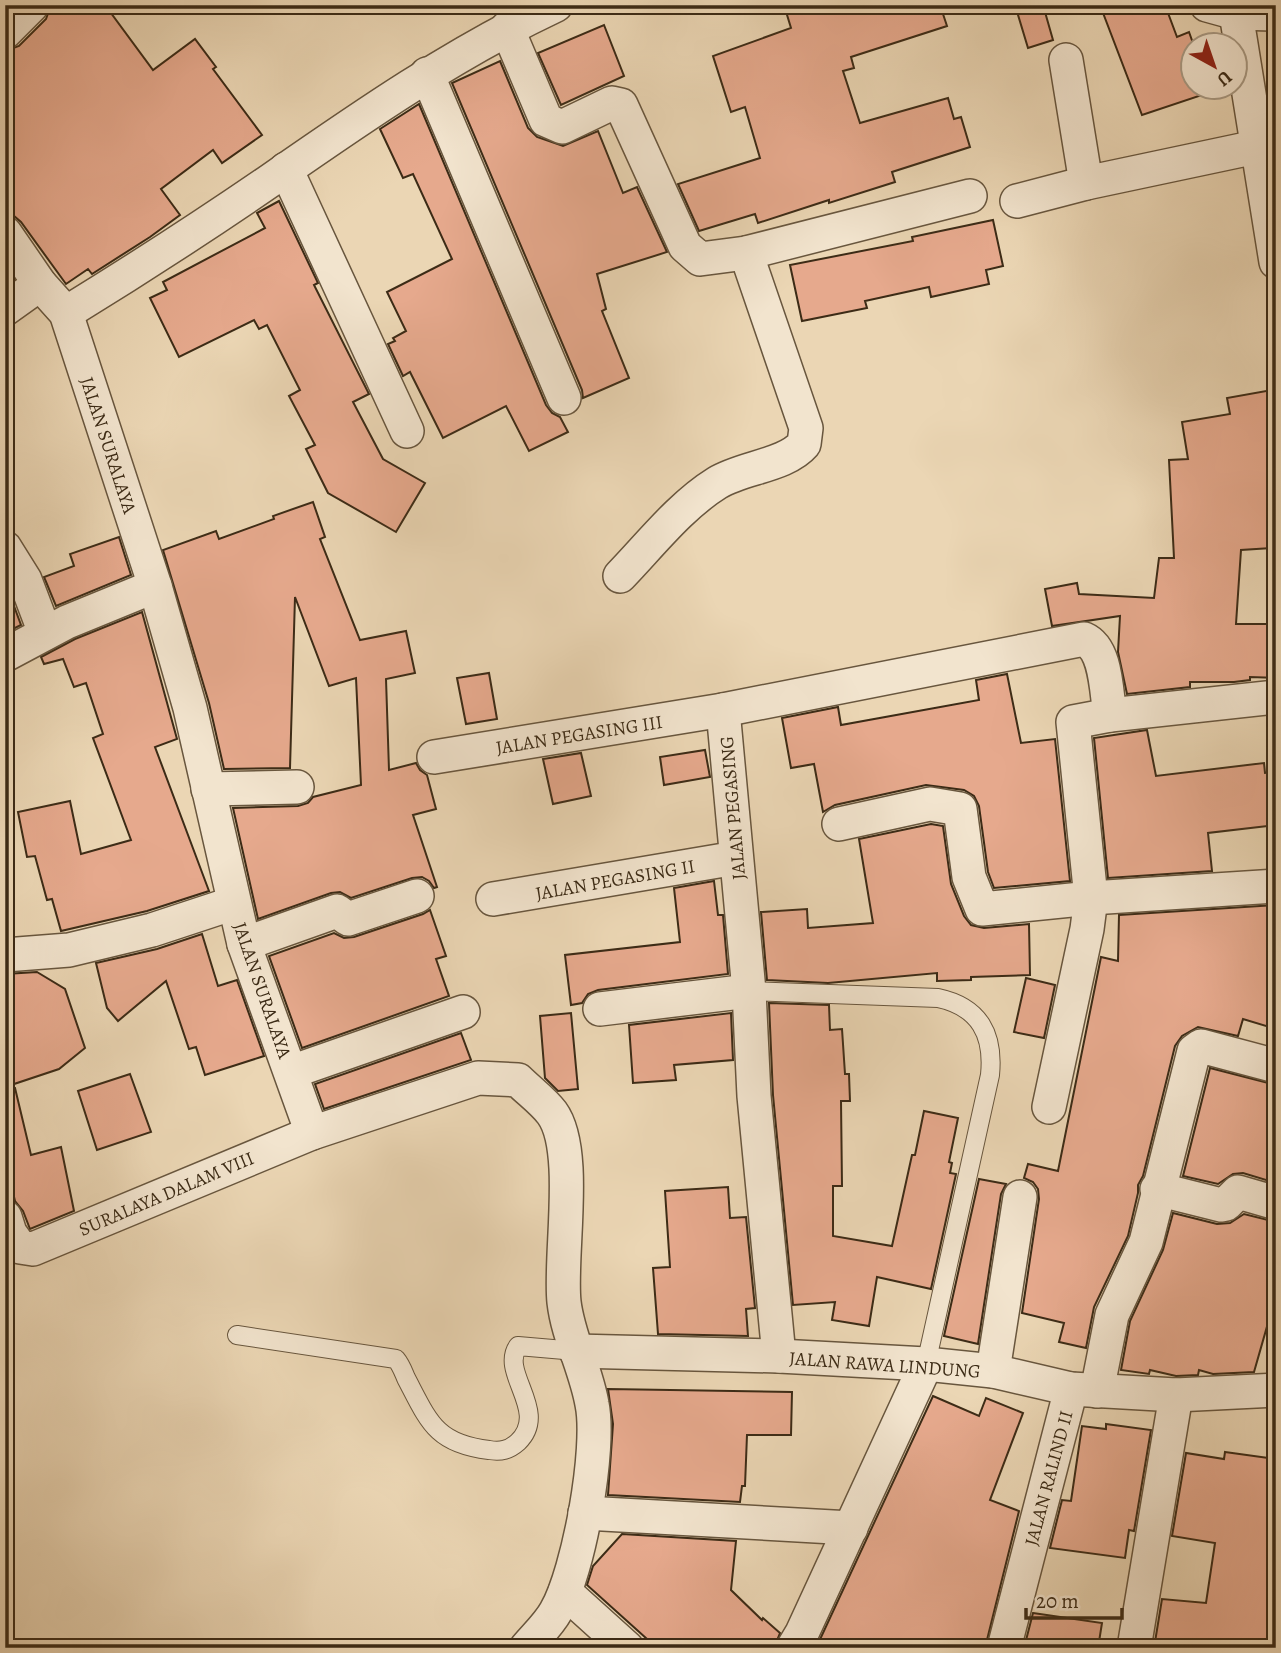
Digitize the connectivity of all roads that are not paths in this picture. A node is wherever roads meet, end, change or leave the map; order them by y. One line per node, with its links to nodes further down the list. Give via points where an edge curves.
1 (33, 5): 6 (street)
2 (556, 5): 5 (street)
3 (1222, 9): 4 (street); 9 (street)
4 (1276, 13)
5 (507, 28): 8 (street); 15 (street, via 546,120 562,127 612,103 621,105 685,246 700,259)
6 (5, 32)
7 (1066, 60): 11 (street)
8 (427, 74): 10 (street); 20 (street)
9 (1256, 147): 11 (street); 16 (street)
10 (286, 169): 19 (street); 21 (street)
11 (1086, 183): 13 (street)
12 (970, 196): 15 (street)
13 (1017, 201)
14 (5, 233): 17 (street)
15 (746, 253): 23 (street, via 806,428 804,444 791,456 720,481 699,495)
16 (1276, 262)
17 (40, 284): 18 (street); 19 (street)
18 (5, 309)
19 (66, 313): 24 (street, JALAN SURALAYA)
20 (564, 398)
21 (407, 431)
22 (5, 548): 25 (street, via 25,580)
23 (620, 576)
24 (155, 586): 25 (street); 32 (street, JALAN SURALAYA)
25 (45, 633): 26 (street)
26 (5, 655)
27 (1276, 697): 29 (street)
28 (723, 710): 29 (street, JALAN PEGASING, via 1084,639 1100,653); 30 (street, JALAN PEGASING III); 34 (street, JALAN PEGASING)
29 (1110, 715): 37 (street, via 1073,722)
30 (434, 757)
31 (297, 787): 32 (street)
32 (208, 789): 39 (street, JALAN SURALAYA)
33 (839, 824): 37 (street, via 930,804 960,809 969,877 982,909)
34 (736, 858): 38 (street, JALAN PEGASING II); 42 (street, JALAN PEGASING)
35 (1276, 886): 37 (street)
36 (417, 896): 40 (street, via 348,919 337,911)
37 (1091, 898): 47 (street)
38 (494, 900)
39 (234, 903): 40 (street, JALAN SURALAYA); 41 (street, via 152,930 69,950)
40 (244, 944): 46 (street, JALAN SURALAYA)
41 (5, 955)
42 (749, 991): 43 (street); 55 (street, JALAN PEGASING, via 754,1096); 56 (lane, via 938,998 964,1007 986,1035 992,1054 990,1075)
43 (600, 1009)
44 (463, 1012): 46 (street)
45 (1276, 1066): 49 (street, JALAN RALIND II, via 1197,1047)
46 (291, 1072): 48 (street, JALAN SURALAYA)
47 (1049, 1107)
48 (312, 1133): 52 (street, SURALAYA DALAM VIII, via 33,1249 20,1247); 54 (street, SURALAYA DALAM VIII, via 478,1078 518,1080 553,1114 564,1146 564,1301)
49 (1157, 1189): 51 (street, via 1221,1205 1238,1192); 58 (street, JALAN RALIND II, via 1146,1242)
50 (1020, 1197): 57 (street)
51 (1276, 1203)
52 (5, 1217)
53 (237, 1335): 54 (lane, via 396,1359 439,1433 453,1443 491,1451 505,1451 526,1433 529,1407 515,1370 519,1346)
54 (576, 1351): 55 (street, JALAN RAWA LINDUNG); 61 (street, SURALAYA DALAM VIII, via 596,1427)
55 (779, 1356): 56 (street, JALAN RAWA LINDUNG)
56 (926, 1364): 57 (street, JALAN RAWA LINDUNG); 62 (street)
57 (993, 1371): 58 (street, JALAN RAWA LINDUNG)
58 (1084, 1390): 60 (street, JALAN RAWA LINDUNG); 67 (street, JALAN RALIND II)
59 (1276, 1390): 60 (street, JALAN RAWA LINDUNG)
60 (1176, 1395): 68 (street)
61 (586, 1513): 62 (street); 63 (street, SURALAYA DALAM VIII)
62 (851, 1528): 66 (street)
63 (565, 1592): 64 (street, SURALAYA DALAM VIII, via 556,1612); 65 (street)
64 (526, 1648)
65 (627, 1648)
66 (793, 1648)
67 (1004, 1648)
68 (1134, 1648)

